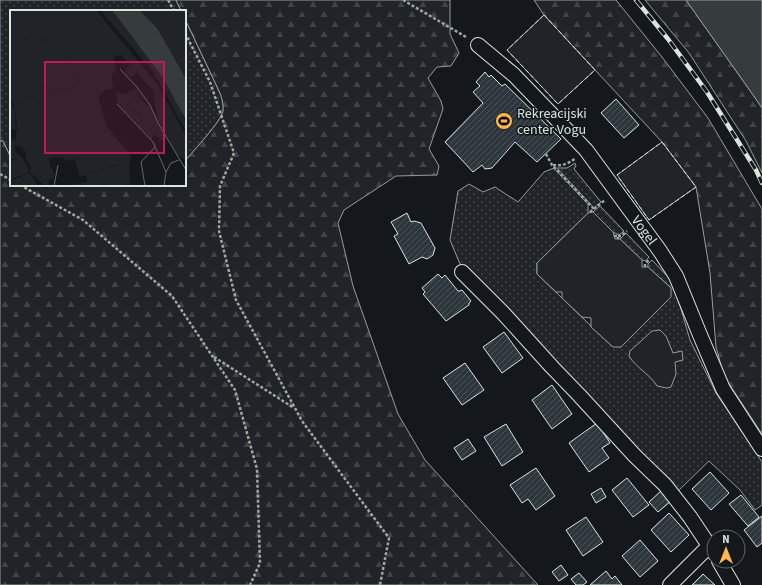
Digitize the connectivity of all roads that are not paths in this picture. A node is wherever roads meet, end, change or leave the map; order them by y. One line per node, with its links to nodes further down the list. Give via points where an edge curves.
1 (478, 45): 3 (street, Vogel, via 514,75 586,150 617,191 676,276 723,389)
2 (462, 272): 4 (street, via 665,485)
3 (762, 449)
4 (706, 541)
5 (706, 555): 7 (street)
6 (724, 569): 8 (street)
7 (670, 585)
8 (733, 585)

